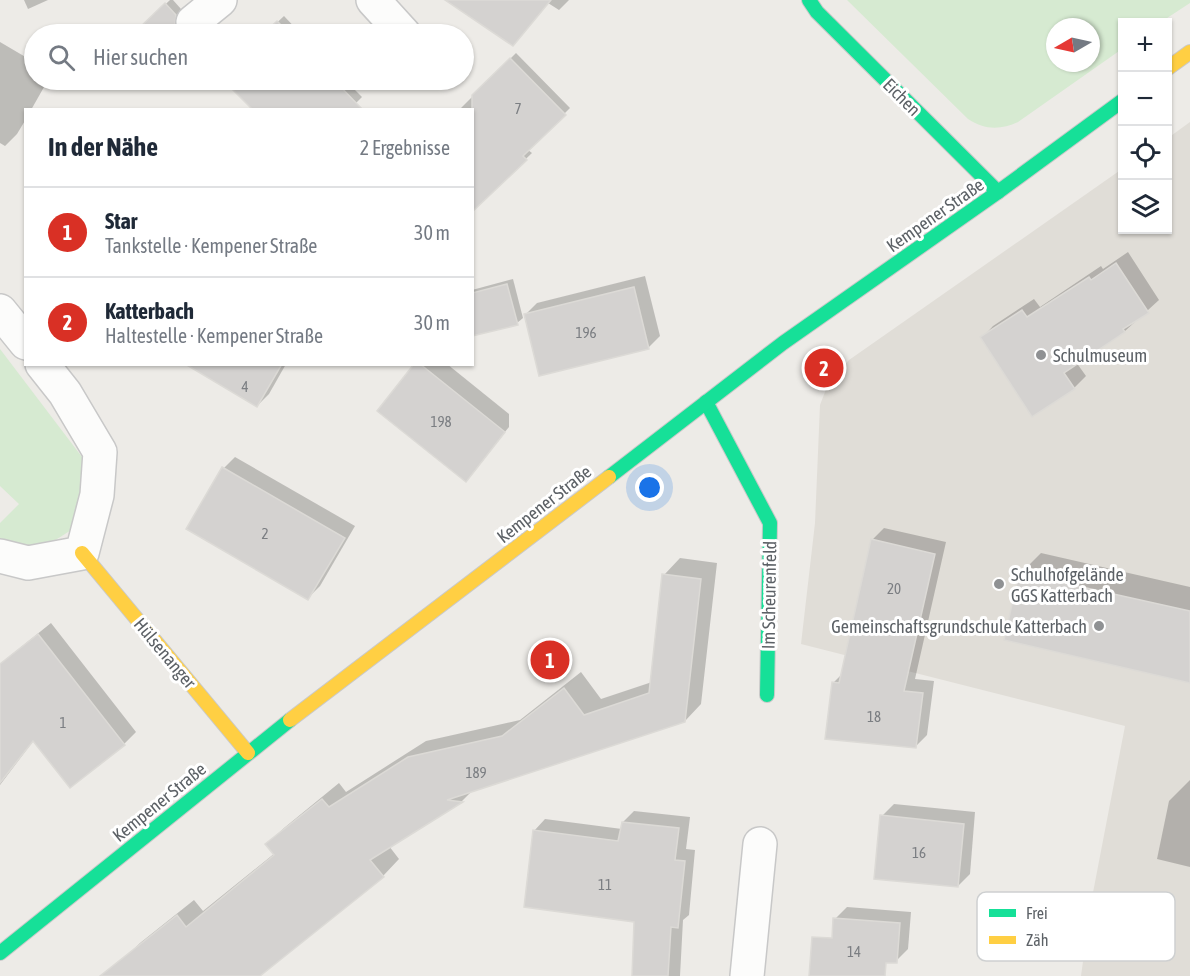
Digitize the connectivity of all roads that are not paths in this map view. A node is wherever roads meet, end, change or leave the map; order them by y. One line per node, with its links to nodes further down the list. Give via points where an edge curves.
1 (220, 0): 4 (street)
2 (373, 0): 5 (street)
3 (808, 0): 9 (main road, Eichen)
4 (193, 22)
5 (395, 24)
6 (1190, 52): 7 (main road)
7 (1172, 65)
8 (1118, 104): 9 (main road, Kempener Straße)
9 (998, 192): 13 (main road, Kempener Straße)
10 (0, 310): 11 (street)
11 (24, 340)
12 (44, 366): 14 (street, via 65,393 100,452 97,495)
13 (706, 402): 16 (main road, Im Scheurenfeld, via 770,523); 17 (main road, Kempener Straße)
14 (82, 553): 15 (street, via 28,563); 17 (main road, Hülsenanger)
15 (0, 556)
16 (767, 696)
17 (248, 753): 19 (main road, Kempener Straße)
18 (760, 844): 20 (street)
19 (0, 953)
20 (747, 976)

